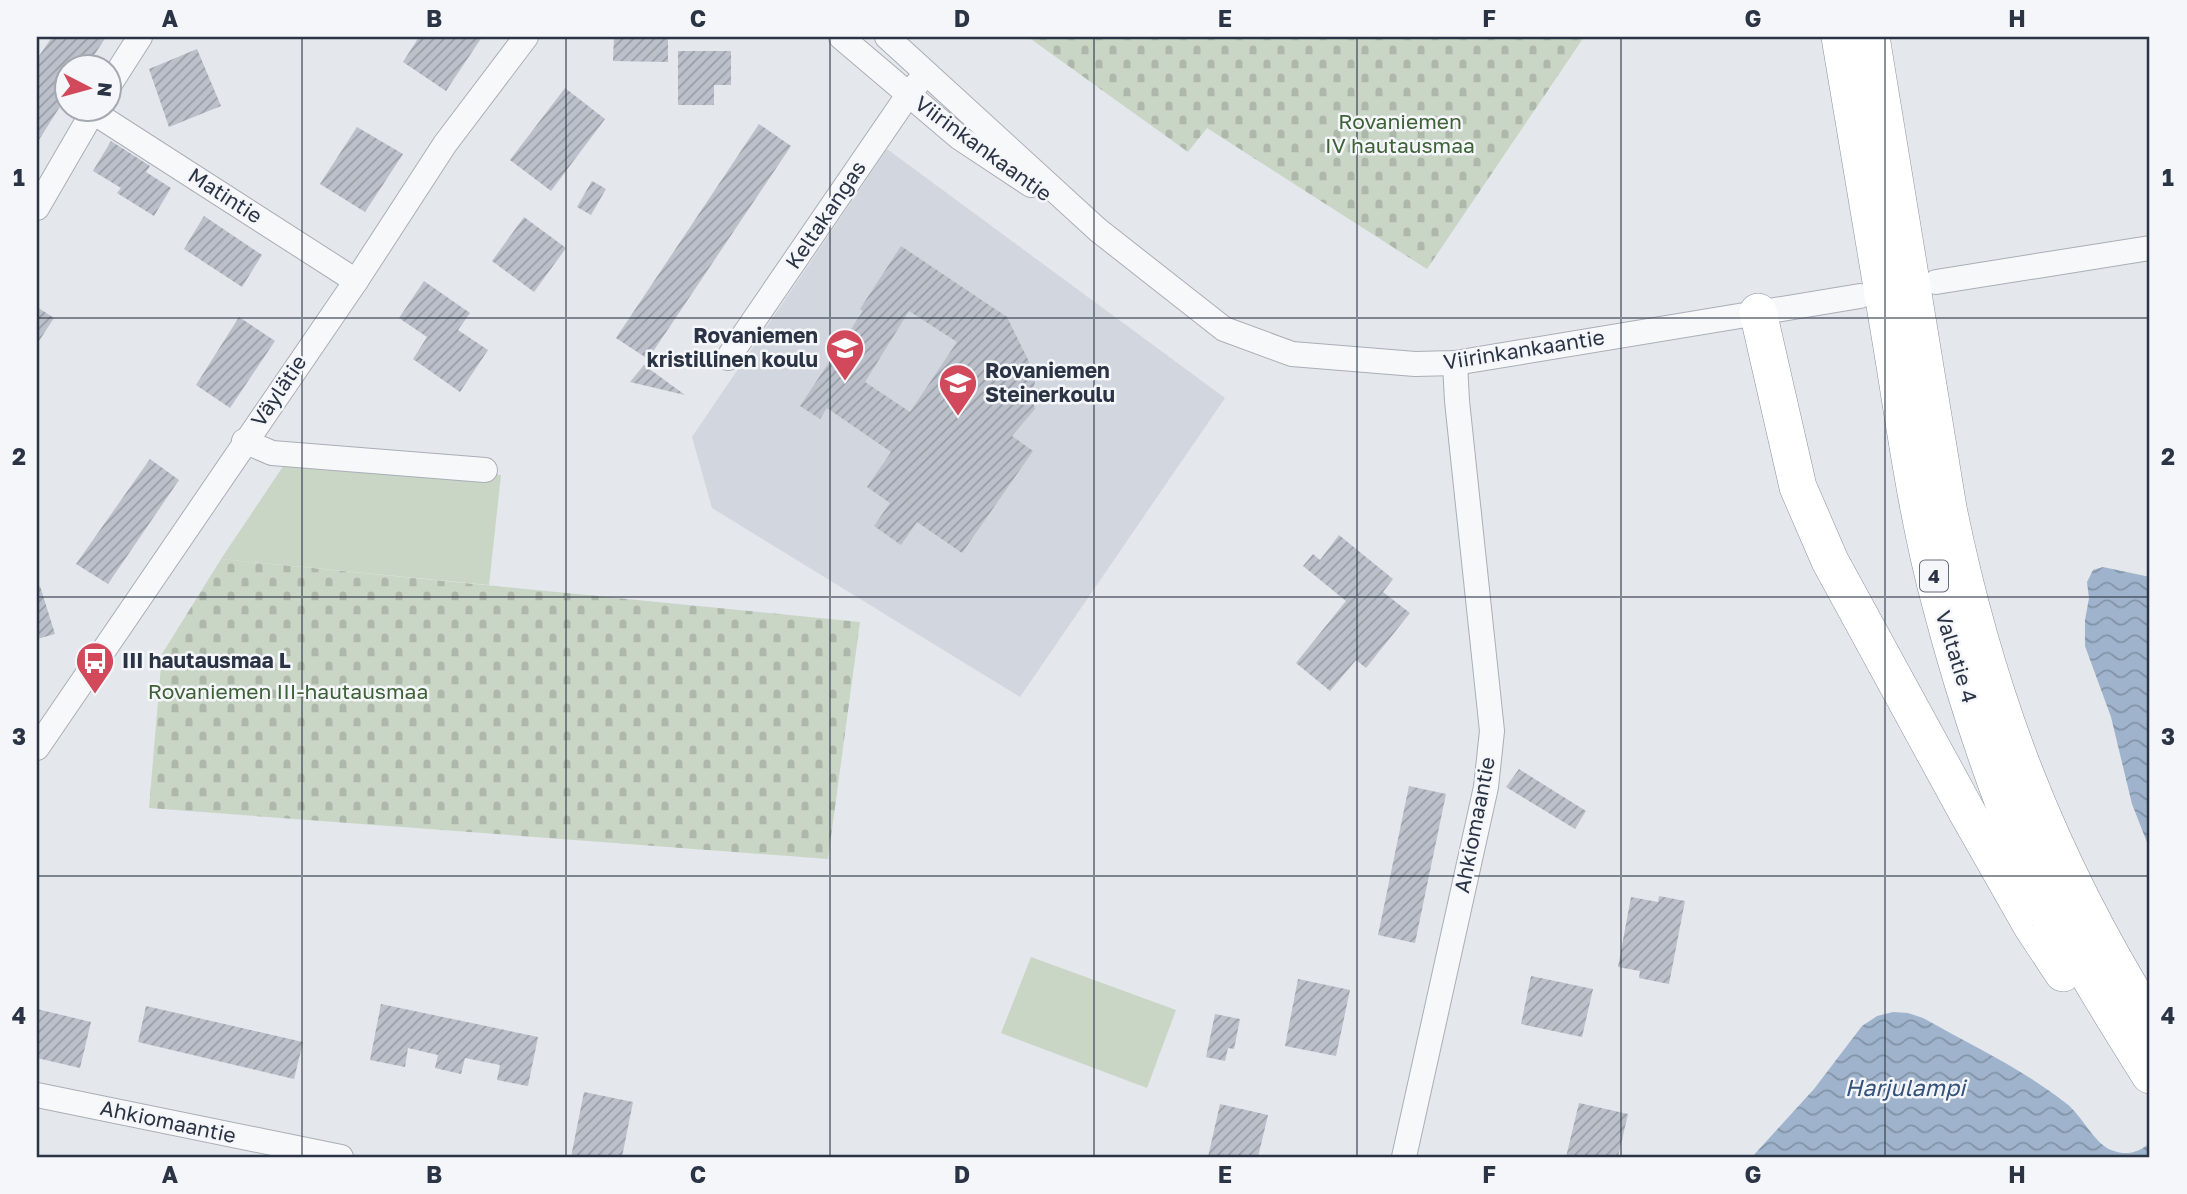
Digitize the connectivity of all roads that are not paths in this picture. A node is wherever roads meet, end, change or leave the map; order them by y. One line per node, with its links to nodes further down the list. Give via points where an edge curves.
1 (139, 37): 7 (street)
2 (526, 37): 15 (street, Väylätie, via 445,144)
3 (841, 37): 9 (street, Viirinkankaantie)
4 (887, 37): 8 (street, Viirinkankaantie)
5 (1840, 37): 25 (highway, Valtatie 4 / 4, via 1910,453 1953,648 2007,810 2071,943)
6 (1871, 37): 24 (highway, Valtatie 4 / 4, via 1948,508 1979,640 2040,815 2080,899)
7 (122, 64)
8 (926, 73): 9 (street, Keltakangas); 13 (street, Viirinkankaantie)
9 (908, 95): 13 (street, Viirinkankaantie, via 960,138); 19 (street, Keltakangas)
10 (87, 122): 12 (street)
11 (112, 122): 15 (street, Matintie)
12 (37, 208)
13 (1098, 230): 20 (street, Viirinkankaantie, via 1224,330 1292,355)
14 (2150, 248): 16 (street)
15 (356, 281): 21 (street, Väylätie)
16 (1936, 282)
17 (1860, 296): 18 (street, Viirinkankaantie)
18 (1758, 312): 20 (street, Viirinkankaantie); 25 (highway, via 1798,487 1830,561 2032,926 2095,1021)
19 (728, 358)
20 (1455, 363): 28 (street, Ahkiomaantie, via 1492,731 1486,787)
21 (244, 441): 22 (street, via 272,453); 23 (street, Väylätie)
22 (485, 470)
23 (41, 734)
24 (2150, 1021)
25 (2150, 1077)
26 (37, 1095): 27 (street, Ahkiomaantie)
27 (341, 1157)
28 (1405, 1157)

